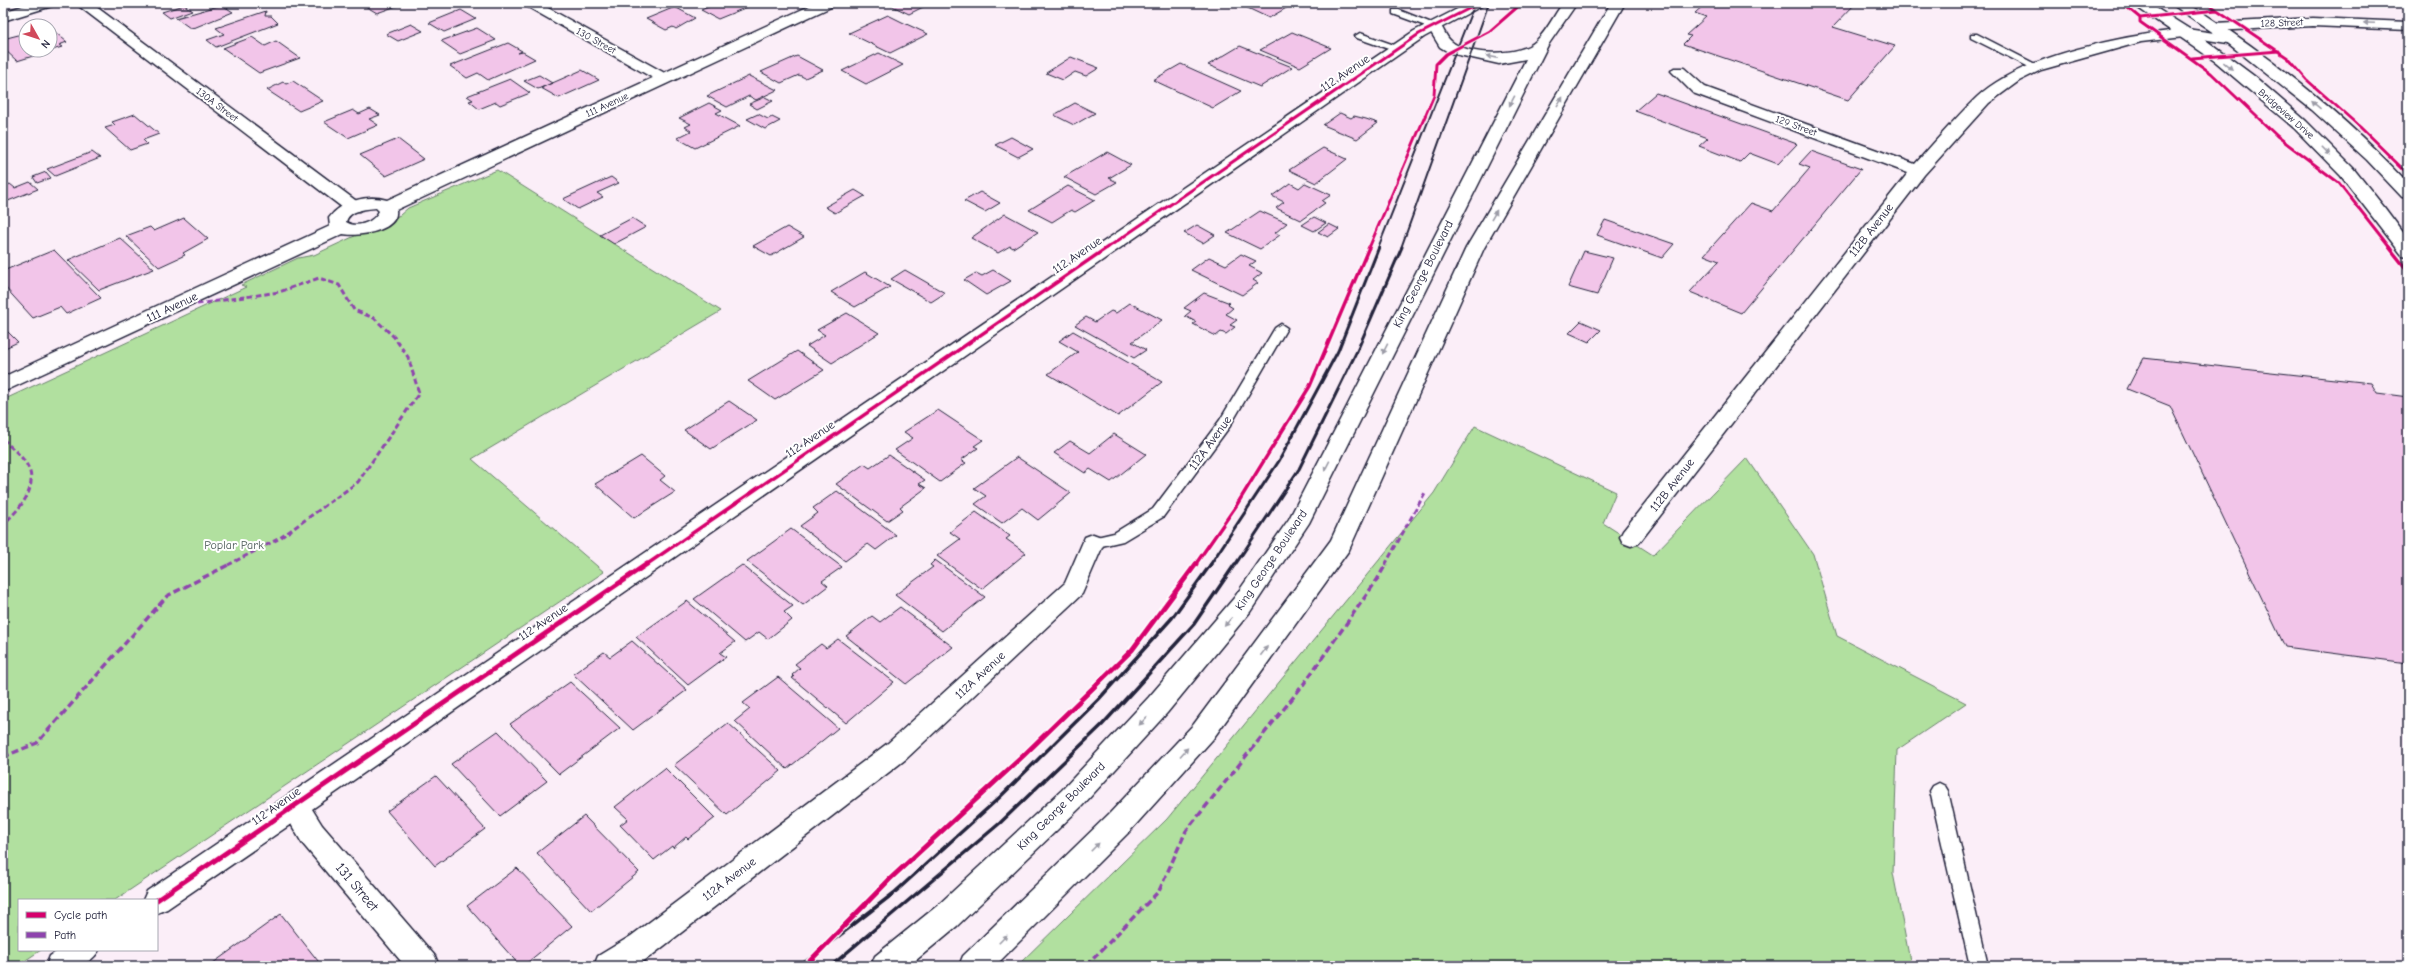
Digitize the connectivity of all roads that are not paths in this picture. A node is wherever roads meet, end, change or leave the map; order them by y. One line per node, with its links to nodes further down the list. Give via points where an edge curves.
1 (47, 3): 11 (street)
2 (82, 3): 27 (street, 130A Street)
3 (528, 3): 24 (street, 130 Street)
4 (828, 3): 24 (street, 111 Avenue)
5 (1480, 3): 12 (street, 112 Avenue)
6 (1570, 3): 20 (street, King George Boulevard)
7 (1618, 3): 43 (street, one-way to 7, via 1120,822 1203,732 1282,628 1341,544 1475,248)
8 (2138, 3): 15 (street, Bridgeview Drive)
9 (2177, 3): 14 (street)
10 (1396, 12): 12 (lane)
11 (3, 17)
12 (1434, 26): 20 (street, one-way to 12, via 1523,55 1499,59 1455,50 1445,44); 21 (street, 112 Avenue)
13 (2408, 26): 14 (street, 128 Street, one-way to 14, via 2313,22)
14 (2215, 27): 15 (street, 128 Street); 19 (street)
15 (2187, 33): 19 (street, 128 Street); 22 (street, 112B Avenue, via 2140,38); 30 (street, Bridgeview Drive, one-way to 30, via 2274,102 2316,141 2347,173)
16 (1360, 36): 21 (lane)
17 (1974, 36): 22 (lane)
18 (2408, 38): 19 (street, 128 Street, via 2345,35)
19 (2234, 40): 26 (street, one-way to 19, via 2349,133)
20 (1542, 45): 42 (street, King George Boulevard, one-way to 42, via 1440,239 1298,523 1242,605 1158,705 1072,798 947,916)
21 (1397, 49): 36 (street, 112 Avenue)
22 (2036, 68): 25 (street, 112B Avenue, via 2014,78 1983,100)
23 (1679, 71): 25 (street, 129 Street, via 1699,90)
24 (665, 78): 28 (street, 111 Avenue)
25 (1918, 171): 33 (street, 112B Avenue)
26 (2408, 193)
27 (353, 207): 28 (street, via 377,203); 29 (street, via 340,216 337,224)
28 (387, 207): 29 (street, via 387,215 377,224 361,230)
29 (340, 228): 32 (street, 111 Avenue)
30 (2408, 252)
31 (1281, 328): 34 (lane, 112A Avenue, via 1225,423 1158,514 1118,537)
32 (3, 385)
33 (1631, 537)
34 (1093, 544): 41 (street, 112A Avenue, via 1074,588 897,751 641,946)
35 (1938, 791): 44 (lane)
36 (294, 806): 37 (street, 112 Avenue); 40 (street, 131 Street, via 312,834)
37 (157, 899)
38 (82, 951): 39 (street)
39 (60, 966)
40 (424, 966)
41 (609, 966)
42 (886, 966)
43 (974, 966)
44 (1979, 966)

